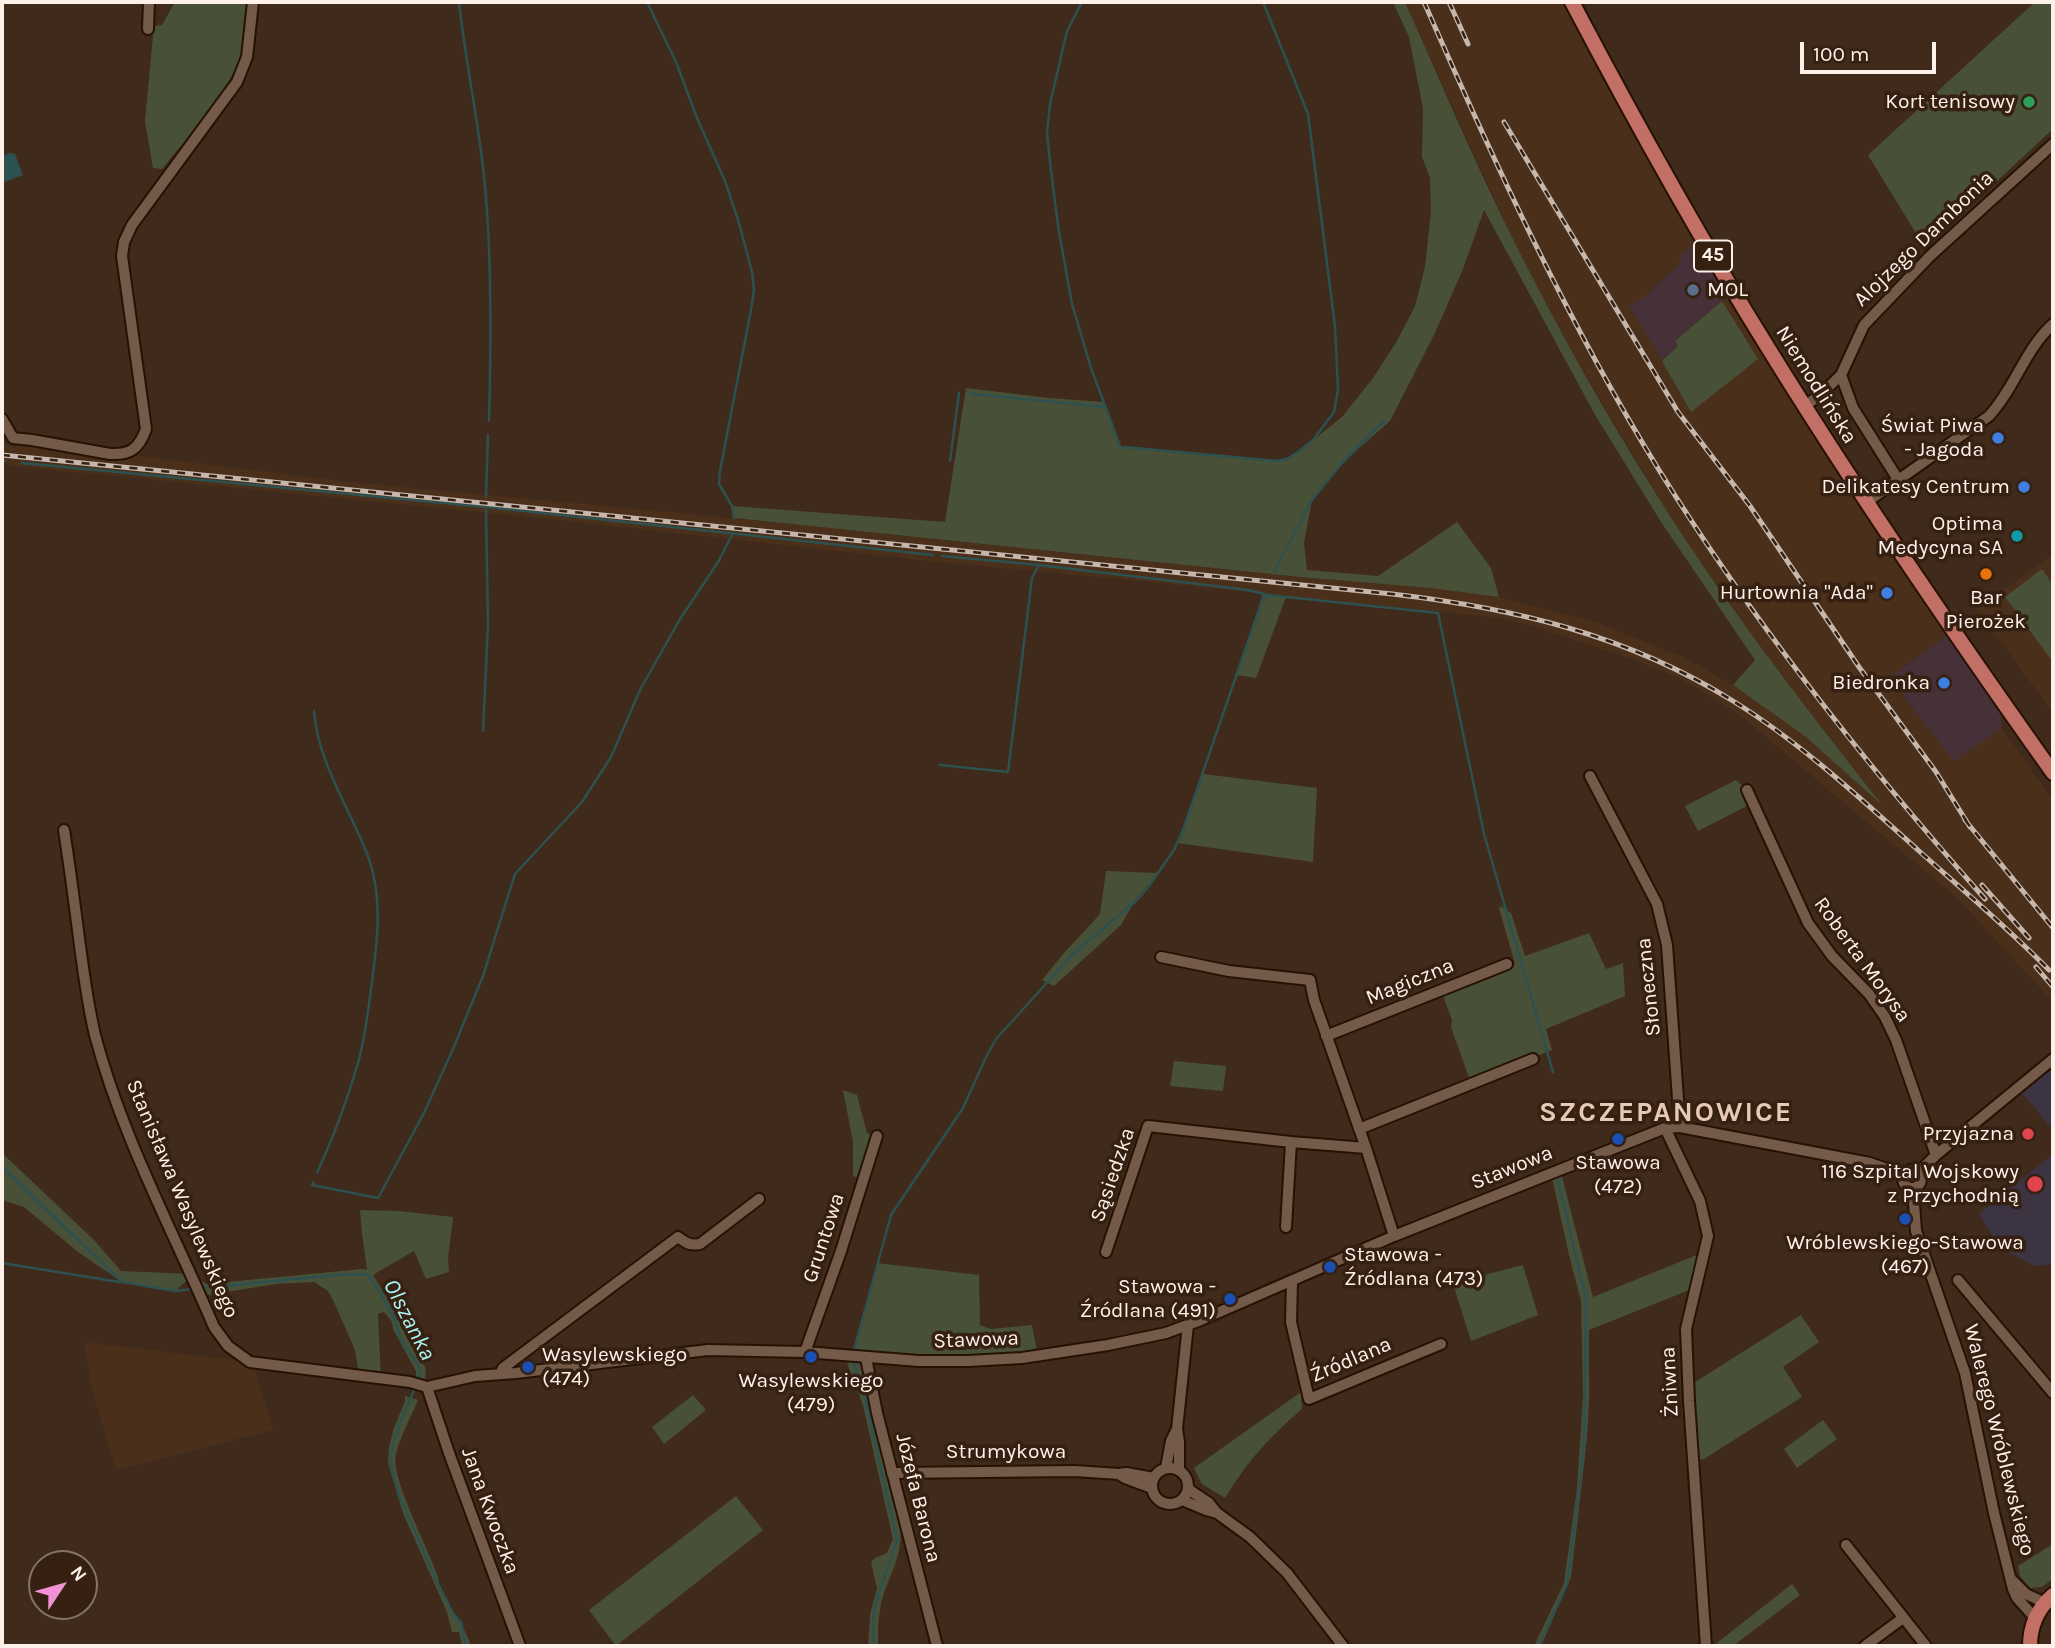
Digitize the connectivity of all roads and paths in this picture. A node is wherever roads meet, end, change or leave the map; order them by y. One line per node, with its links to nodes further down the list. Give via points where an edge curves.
1 (149, 2): 4 (street)
2 (253, 2): 9 (street, via 247,57 237,82 124,242 122,256 146,429 142,441 131,451 110,454 13,438)
3 (1572, 2): 8 (main road, Niemodlińska / 45, via 1653,154)
4 (148, 29)
5 (2053, 144): 7 (street, Alojzego Dambonia, via 1930,256 1864,325)
6 (2053, 324): 10 (street, via 2040,335 1989,416)
7 (1840, 375): 8 (street, Alojzego Dambonia); 10 (street, via 1853,408)
8 (1805, 407): 11 (main road, Niemodlińska / 45)
9 (2, 419)
10 (1899, 481): 11 (street)
11 (1867, 502): 12 (main road, Niemodlińska / 45)
12 (2053, 773)
13 (1590, 776): 21 (street, Słoneczna, via 1657,904 1667,945)
14 (1747, 790): 27 (street, Roberta Morysa, via 1808,923 1885,1017)
15 (64, 830): 42 (street, Stanisława Wasylewskiego, via 95,1035 131,1139 214,1327 228,1346 250,1362)
16 (1161, 957): 18 (street, via 1310,980)
17 (1507, 964): 18 (street, Magiczna)
18 (1326, 1036): 23 (street)
19 (1533, 1059): 23 (street)
20 (2053, 1059): 27 (street)
21 (1679, 1127): 22 (street, Stawowa); 29 (street, Stawowa, via 1870,1163)
22 (1665, 1128): 33 (street, Stawowa); 60 (street, Żniwna, via 1700,1201 1708,1236 1686,1329)
23 (1359, 1129): 26 (street)
24 (877, 1136): 39 (street, Gruntowa)
25 (1291, 1142): 26 (street, Sąsiedzka); 32 (street); 34 (street, Sąsiedzka, via 1148,1126)
26 (1366, 1148): 33 (street)
27 (1936, 1155): 28 (street)
28 (1918, 1173): 29 (street, via 1910,1170); 30 (street, via 1920,1184)
29 (1904, 1175): 30 (street, via 1905,1186)
30 (1913, 1188): 53 (street, Walerego Wróblewskiego, via 1916,1231 1965,1373)
31 (759, 1199): 41 (street, via 700,1244 687,1244 678,1237)
32 (1286, 1227)
33 (1394, 1236): 36 (street, Stawowa)
34 (1107, 1252)
35 (1958, 1280): 43 (street)
36 (1292, 1281): 37 (street, Stawowa); 38 (street, Źródlana, via 1291,1322 1309,1399)
37 (1188, 1325): 40 (street, Stawowa, via 1108,1345 1022,1358); 44 (street)
38 (1441, 1344)
39 (805, 1352): 40 (street, Stawowa); 41 (street, via 708,1350)
40 (866, 1358): 47 (street, Józefa Barona)
41 (500, 1374): 42 (street)
42 (424, 1387): 57 (street, Jana Kwoczka)
43 (2053, 1393)
44 (1177, 1429): 45 (street); 46 (street)
45 (1166, 1468): 46 (street); 48 (street, via 1157,1473)
46 (1179, 1469): 49 (street)
47 (892, 1473): 48 (street, Strumykowa, via 1126,1472); 58 (street, Józefa Barona)
48 (1153, 1483): 50 (street, via 1156,1498 1166,1504)
49 (1188, 1489): 50 (street); 51 (street)
50 (1182, 1500): 51 (street)
51 (1217, 1513): 59 (street, via 1287,1573)
52 (1846, 1545): 55 (street)
53 (2012, 1580): 54 (street, Walerego Wróblewskiego, via 2026,1594); 56 (street, Walerego Wróblewskiego, via 2017,1598)
54 (2049, 1599): 56 (main road)
55 (1903, 1618): 61 (street); 62 (street)
56 (2035, 1618): 63 (main road)
57 (520, 1646)
58 (937, 1646)
59 (1343, 1646)
60 (1706, 1646)
61 (1865, 1646)
62 (1926, 1646)
63 (2030, 1646)

